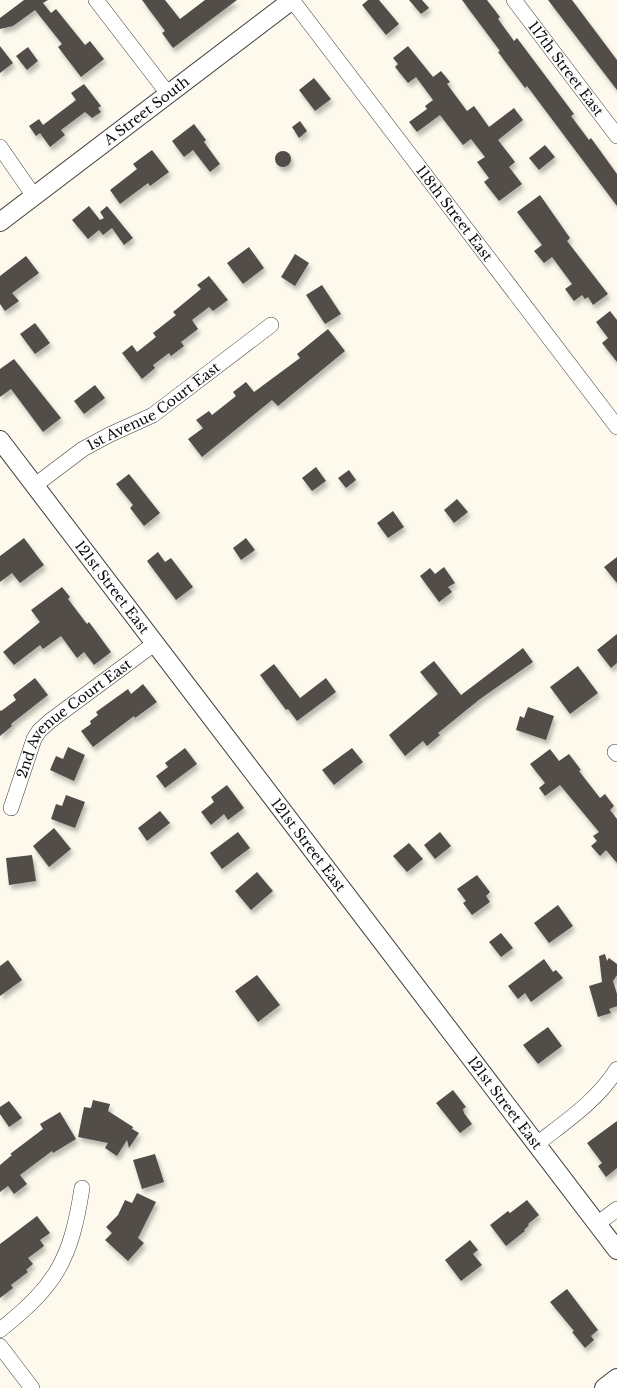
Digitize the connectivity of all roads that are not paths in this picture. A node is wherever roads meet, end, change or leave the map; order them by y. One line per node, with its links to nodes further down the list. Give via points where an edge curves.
1 (96, 0): 4 (street)
2 (292, 0): 4 (street, A Street South); 10 (street, 118th Street East)
3 (514, 0): 5 (street, 117th Street East)
4 (169, 95): 7 (street, A Street South)
5 (617, 136)
6 (0, 147): 7 (street)
7 (34, 196): 8 (street, A Street South)
8 (0, 222)
9 (271, 325): 12 (street, 1st Avenue Court East, via 153,415 83,449)
10 (617, 427)
11 (0, 440): 12 (street, 121st Street East)
12 (34, 486): 13 (street, 121st Street East)
13 (154, 644): 14 (street, 2nd Avenue Court East, via 39,731); 16 (street, 121st Street East)
14 (11, 808)
15 (617, 1069): 16 (street, via 607,1085 586,1105)
16 (537, 1144): 19 (street, 121st Street East)
17 (82, 1188): 21 (street, via 71,1243 53,1279 21,1314)
18 (617, 1209): 19 (street)
19 (597, 1224): 20 (street, 121st Street East)
20 (617, 1250)
21 (0, 1330)
22 (0, 1346): 24 (street)
23 (617, 1378): 25 (street)
24 (32, 1388)
25 (604, 1388)

